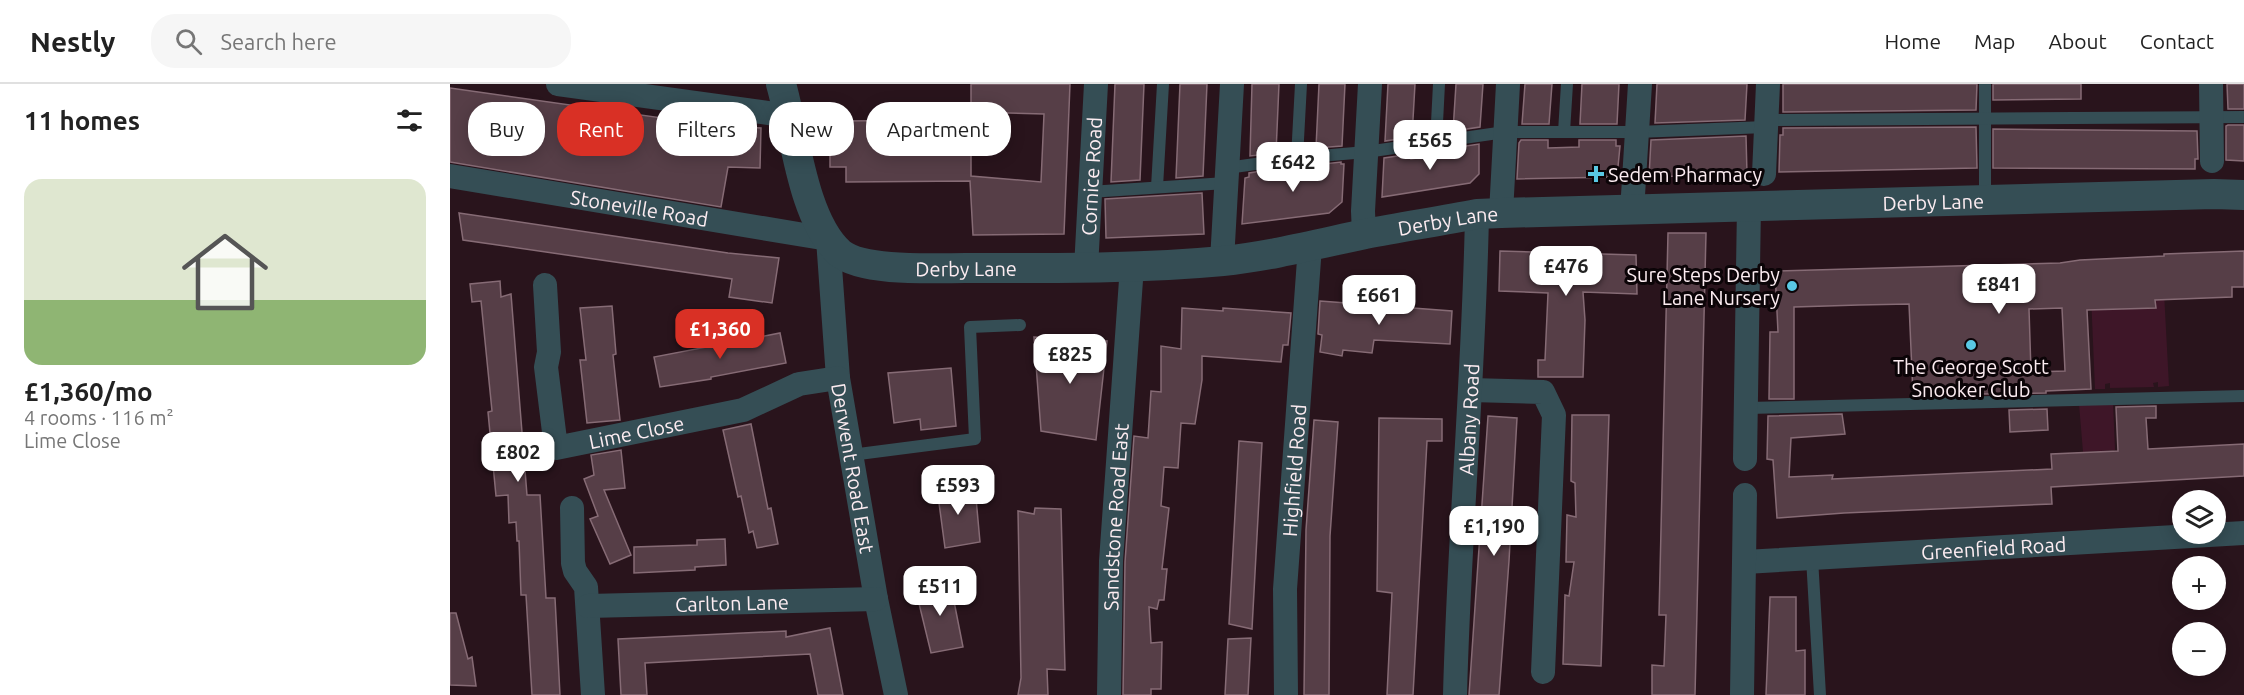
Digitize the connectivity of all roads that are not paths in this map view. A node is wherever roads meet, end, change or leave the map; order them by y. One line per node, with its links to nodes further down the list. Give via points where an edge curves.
1 (558, 84): 15 (street)
2 (781, 84): 16 (street, Derby Lane)
3 (1095, 84): 34 (street, Cornice Road)
4 (1163, 84): 33 (lane)
5 (1232, 84): 31 (street)
6 (1301, 84): 28 (lane)
7 (1370, 84): 26 (street)
8 (1439, 84): 25 (lane)
9 (1508, 84): 22 (street, Albany Road)
10 (1568, 84): 23 (lane)
11 (1640, 84): 24 (street)
12 (1768, 84): 21 (street)
13 (1985, 84): 20 (lane)
14 (2211, 84): 18 (street)
15 (644, 90): 17 (street)
16 (786, 102)
17 (769, 112)
18 (2212, 117): 19 (lane); 20 (lane); 29 (street)
19 (2244, 117)
20 (1985, 119): 21 (lane); 36 (lane)
21 (1766, 124): 24 (lane); 30 (street)
22 (1505, 132): 23 (lane); 25 (lane); 39 (street, Albany Road)
23 (1564, 132): 24 (lane)
24 (1637, 132): 38 (street)
25 (1436, 142): 26 (lane)
26 (1366, 152): 28 (lane); 40 (street)
27 (799, 156): 41 (street, Derby Lane, via 808,200)
28 (1297, 158): 31 (lane)
29 (2212, 160)
30 (1764, 174)
31 (1226, 175): 33 (lane); 43 (street)
32 (450, 176): 41 (street, Stoneville Road)
33 (1157, 187): 34 (lane)
34 (1089, 192): 45 (street, Cornice Road)
35 (2244, 195): 36 (street, Derby Lane)
36 (1985, 200): 37 (street, Derby Lane)
37 (1749, 206): 38 (street, Derby Lane); 51 (street)
38 (1632, 211): 39 (street, Derby Lane)
39 (1489, 214): 40 (street, Derby Lane); 49 (street, Albany Road)
40 (1364, 235): 42 (street, Derby Lane)
41 (828, 239): 45 (street, Derby Lane, via 849,258 899,267); 48 (street, Derwent Road East)
42 (1310, 246): 43 (street, Derby Lane); 65 (street, Highfield Road, via 1285,589)
43 (1222, 261): 44 (street, Derby Lane)
44 (1132, 266): 45 (street, Derby Lane); 64 (street, Sandstone Road East, via 1111,561)
45 (1086, 268)
46 (545, 285): 48 (street, Lime Close, via 549,352 546,367 556,448 742,410 799,384)
47 (1020, 325): 52 (lane, via 970,327 975,438)
48 (838, 378): 52 (street, Derwent Road East)
49 (1471, 390): 61 (street, via 1543,392 1554,415); 66 (street, Albany Road)
50 (2244, 396): 51 (lane)
51 (1748, 408): 53 (street)
52 (851, 455): 59 (street, Derwent Road East)
53 (1745, 459)
54 (1745, 495): 58 (street)
55 (572, 508): 60 (street, via 573,563 586,587)
56 (2244, 533): 57 (street, Greenfield Road)
57 (1812, 558): 58 (street, Greenfield Road); 68 (lane)
58 (1745, 562): 67 (street)
59 (876, 599): 60 (street, Carlton Lane); 63 (street, Derwent Road East)
60 (588, 606): 62 (street)
61 (1543, 672)
62 (593, 695)
63 (896, 695)
64 (1109, 695)
65 (1286, 695)
66 (1455, 695)
67 (1742, 695)
68 (1820, 695)

